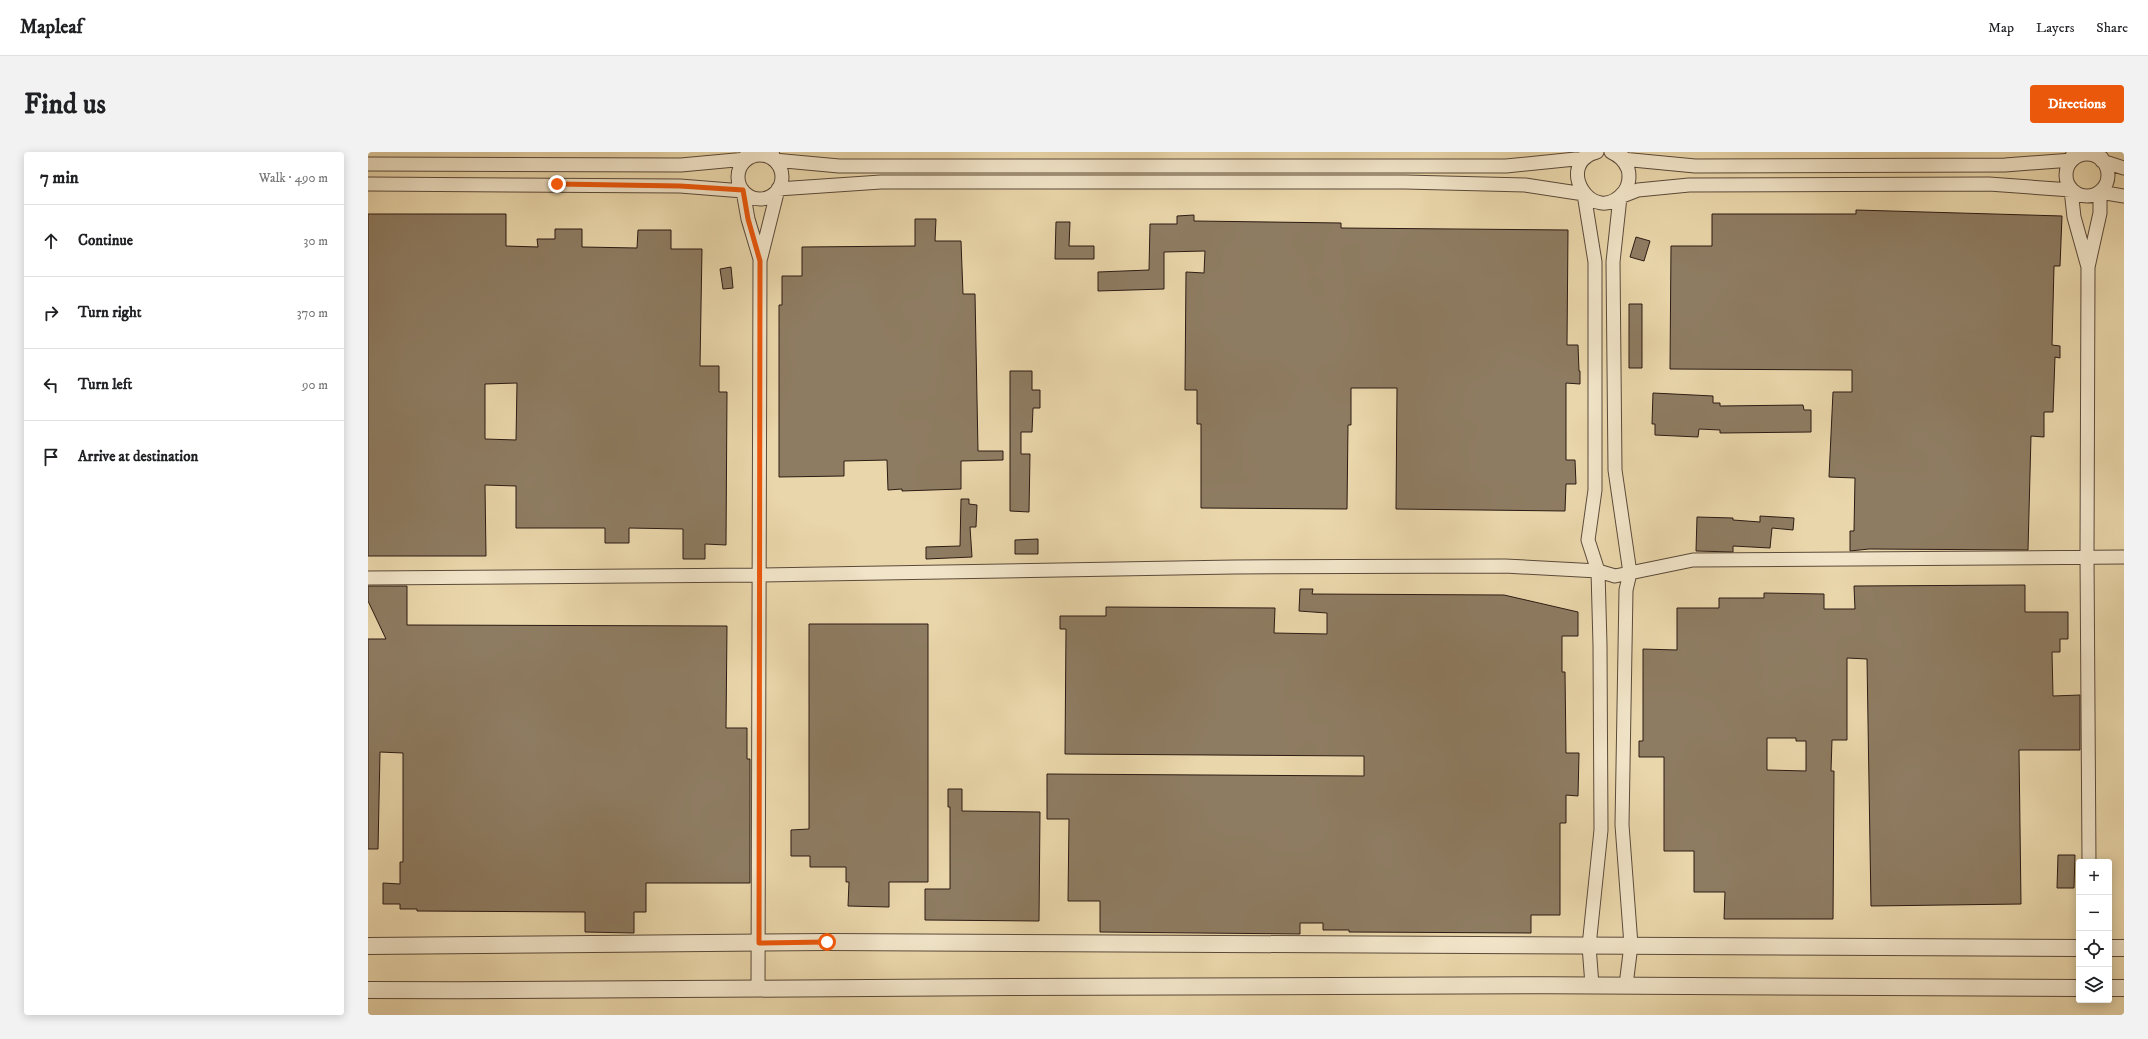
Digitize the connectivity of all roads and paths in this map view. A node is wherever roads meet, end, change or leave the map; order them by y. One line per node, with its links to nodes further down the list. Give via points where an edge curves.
1 (1597, 152): 3 (street)
2 (1618, 154): 6 (street, via 1695,166 2005,166); 25 (street, via 1629,174 1626,190)
3 (1586, 155): 12 (street, via 1506,166); 23 (street, via 1578,171 1578,180)
4 (747, 156): 5 (street); 9 (street, via 681,165); 20 (street, via 738,174 739,184)
5 (773, 156): 10 (street, via 839,166); 19 (street, via 782,176)
6 (2072, 156): 7 (street); 21 (street, via 2066,171)
7 (2102, 156): 13 (street); 22 (street, via 2108,180)
8 (368, 164): 9 (street)
9 (558, 164): 18 (street)
10 (956, 165): 11 (street); 14 (street)
11 (1102, 165): 12 (street); 15 (street)
12 (1291, 166): 16 (street)
13 (2124, 168)
14 (956, 182): 15 (street); 19 (street, via 881,182)
15 (1101, 182): 16 (street)
16 (1290, 182): 23 (street, via 1525,185)
17 (368, 184): 18 (street)
18 (557, 184): 20 (street)
19 (778, 189): 20 (street, via 773,194 759,198 748,195); 26 (street)
20 (743, 190): 26 (street)
21 (2071, 190): 22 (street, via 2089,197); 25 (street, via 1989,184 1689,185 1638,190); 27 (street, via 2074,217)
22 (2100, 192): 24 (street); 27 (street, via 2100,213)
23 (1584, 194): 25 (street, via 1599,202); 30 (street, via 1595,262 1595,490 1588,540)
24 (2124, 196)
25 (1620, 197): 31 (street, via 1614,262 1615,470)
26 (760, 261): 32 (street)
27 (2088, 267): 28 (street)
28 (2087, 556): 29 (street); 31 (street, via 1693,560); 34 (street)
29 (2124, 557)
30 (1598, 570): 31 (street, via 1614,576); 32 (street, via 1505,566 1234,567); 38 (street, via 1601,830)
31 (1630, 573): 36 (street, via 1626,590 1622,825)
32 (759, 575): 33 (street); 35 (street)
33 (368, 578)
34 (2089, 859)
35 (759, 943): 37 (street); 38 (street); 44 (street)
36 (1631, 945): 38 (street); 39 (street); 43 (street)
37 (368, 946)
38 (1589, 946): 42 (street)
39 (2076, 948)
40 (2112, 948): 41 (street)
41 (2124, 948)
42 (1592, 985): 43 (street); 44 (street)
43 (1626, 985): 45 (street)
44 (758, 988): 48 (street)
45 (2076, 988)
46 (2112, 988): 47 (street)
47 (2124, 988)
48 (368, 990)

